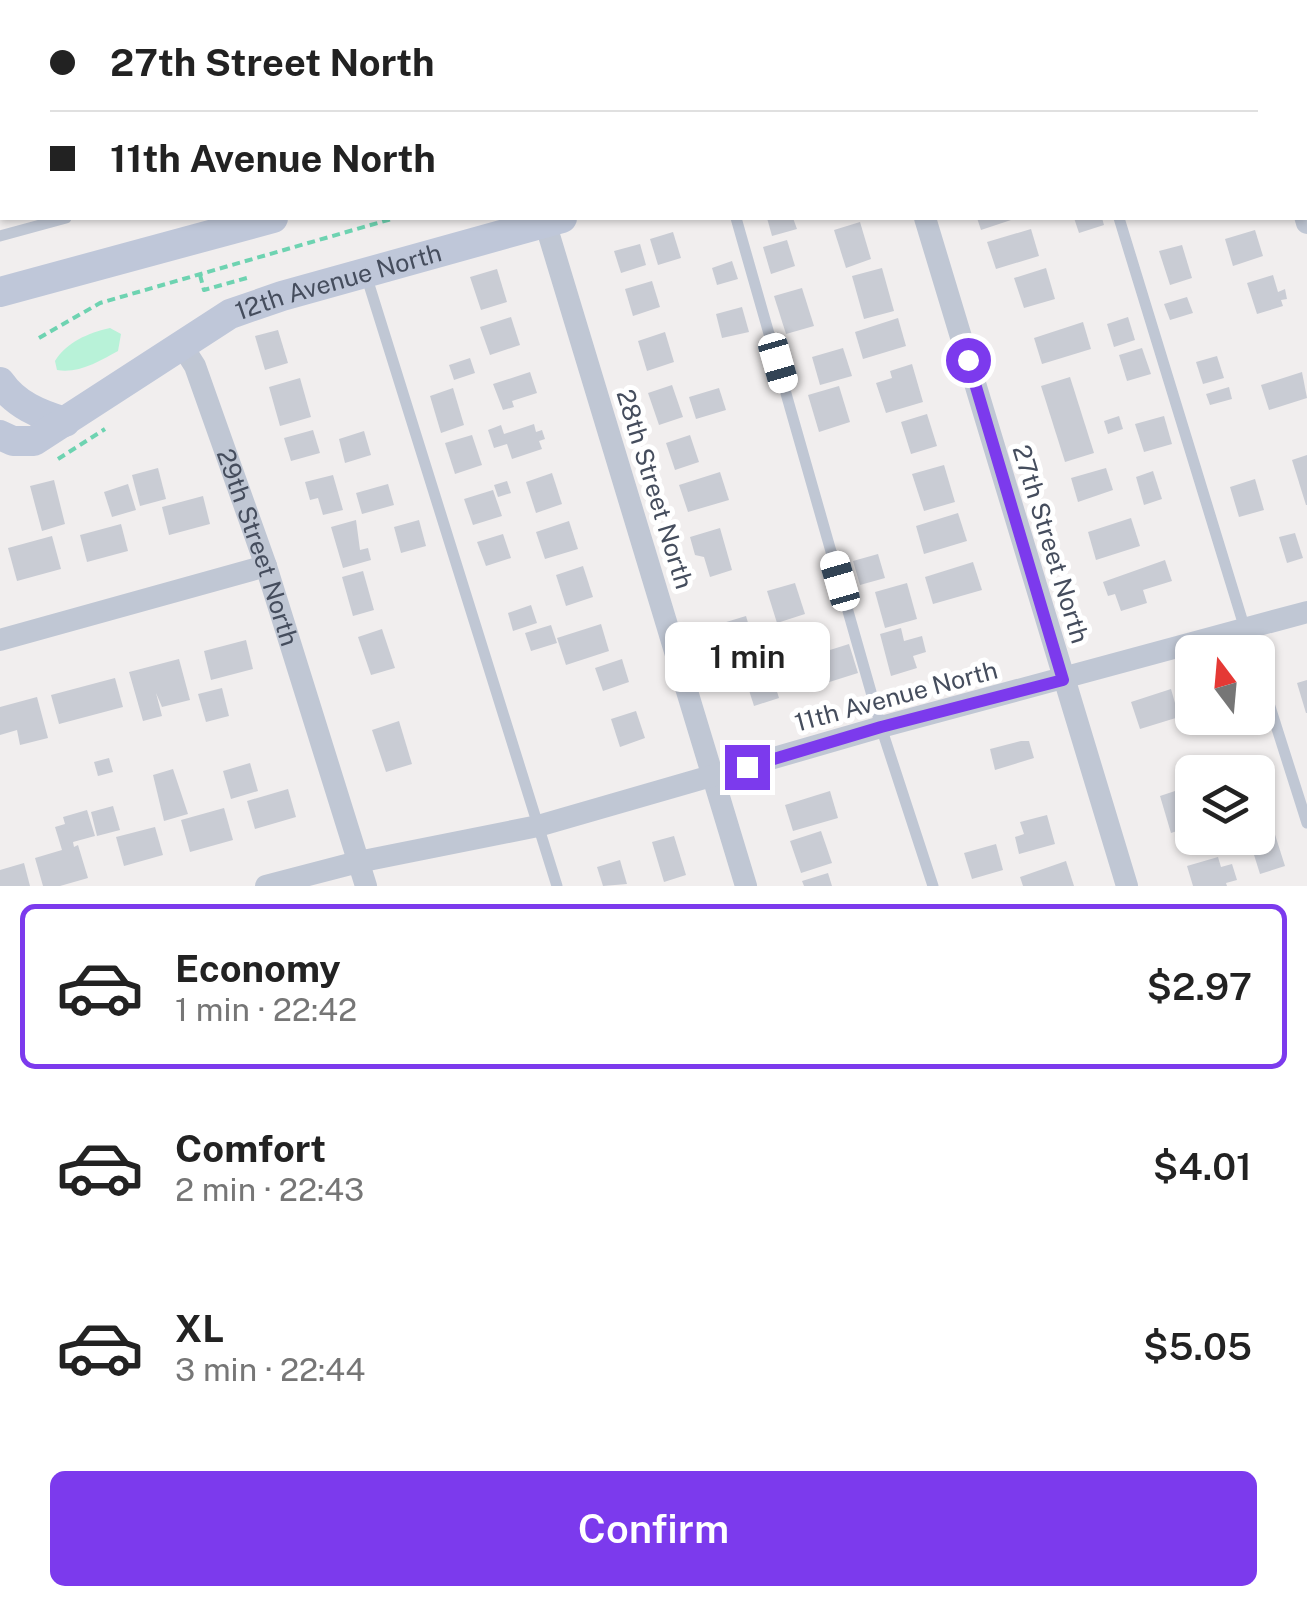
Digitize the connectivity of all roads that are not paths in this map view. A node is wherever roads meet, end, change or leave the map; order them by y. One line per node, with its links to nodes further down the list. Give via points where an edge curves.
1 (59, 220): 7 (lane)
2 (266, 220): 9 (street)
3 (554, 220): 8 (street, 12th Avenue North); 22 (street, 28th Street North)
4 (737, 220): 21 (lane)
5 (926, 220): 19 (street, 27th Street North)
6 (1120, 220): 16 (lane)
7 (0, 236)
8 (365, 273): 10 (street, 12th Avenue North, via 230,314); 24 (lane)
9 (0, 292)
10 (181, 344): 12 (street); 14 (street, 29th Street North, via 195,366)
11 (0, 382): 12 (street, via 10,397)
12 (65, 422): 13 (street, via 34,441)
13 (0, 435)
14 (266, 566): 18 (street); 25 (street, 29th Street North)
15 (1307, 612): 16 (street, 11th Avenue North)
16 (1246, 629): 17 (lane); 19 (street, 11th Avenue North)
17 (1248, 635)
18 (0, 640)
19 (1063, 680): 21 (street, 11th Avenue North); 31 (street, 27th Street North)
20 (1275, 722): 23 (lane)
21 (881, 727): 22 (street, 11th Avenue North); 30 (lane)
22 (713, 777): 24 (street, 11th Avenue North); 29 (street, 28th Street North)
23 (1307, 823)
24 (538, 826): 25 (street, 11th Avenue North); 28 (lane)
25 (358, 862): 26 (street, 11th Avenue North); 27 (street, 29th Street North)
26 (266, 886)
27 (366, 886)
28 (557, 886)
29 (746, 886)
30 (933, 886)
31 (1127, 886)

